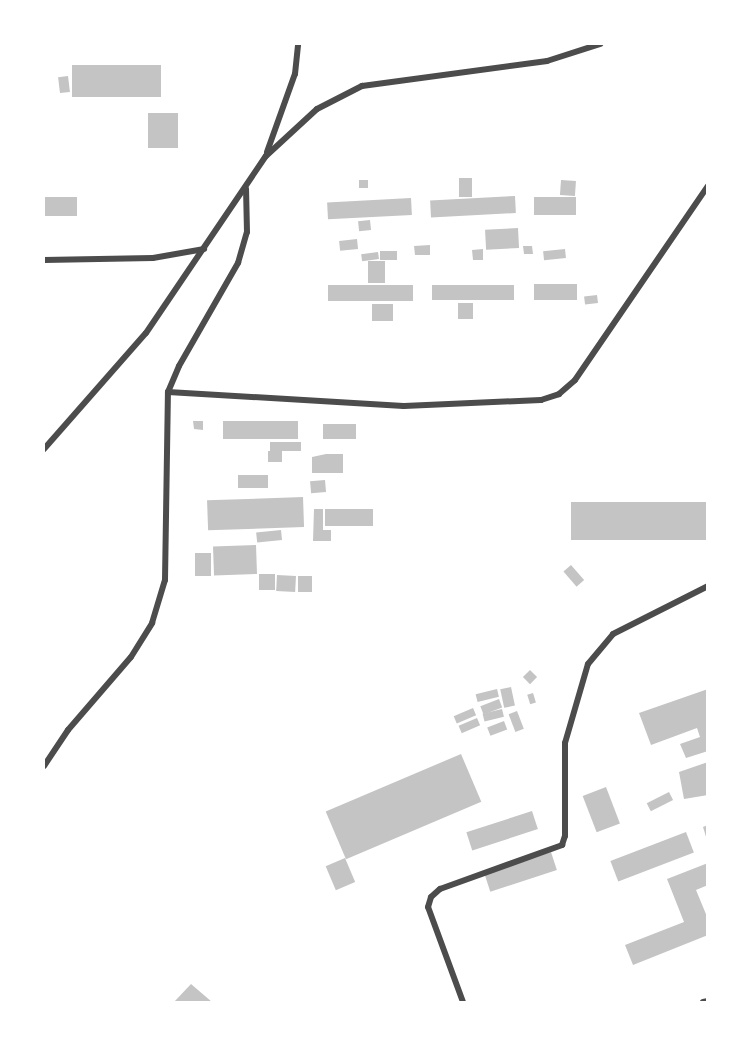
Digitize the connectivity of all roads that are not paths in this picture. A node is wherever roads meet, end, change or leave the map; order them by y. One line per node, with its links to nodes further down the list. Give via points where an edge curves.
1 (298, 44): 3 (street, via 295,74)
2 (600, 44): 3 (street, via 537,63 362,87 317,109)
3 (266, 156): 5 (street)
4 (708, 186): 8 (street, via 575,380 559,394 541,400 404,406)
5 (246, 188): 6 (street); 8 (street, via 247,232 238,263)
6 (204, 249): 7 (street, via 153,258); 9 (street, via 146,333)
7 (44, 260)
8 (168, 392): 11 (street, via 165,580 152,623 131,657 68,730)
9 (44, 449)
10 (708, 586): 13 (street, via 613,634 588,664 565,743 562,845 440,889 431,897 428,907)
11 (44, 766)
12 (708, 1001): 14 (street)
13 (463, 1002)
14 (703, 1002)

